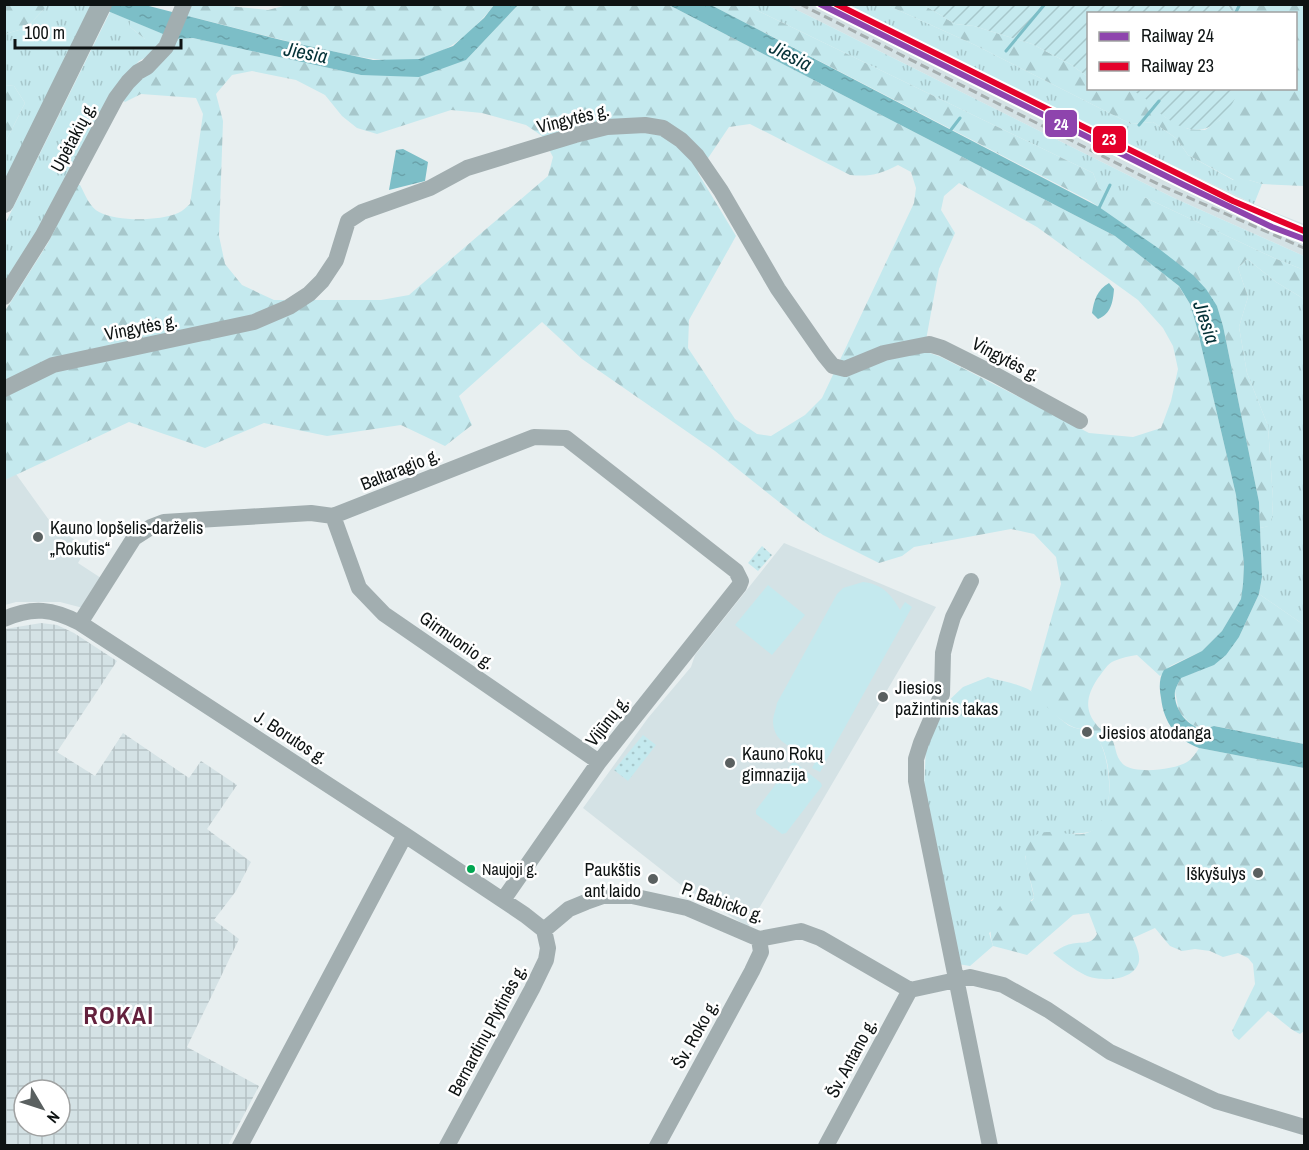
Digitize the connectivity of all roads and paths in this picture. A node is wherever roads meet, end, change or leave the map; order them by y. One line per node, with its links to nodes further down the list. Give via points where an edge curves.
1 (102, 4): 3 (main road)
2 (183, 7): 4 (street, Upėtakių g., via 166,47 116,98 43,235)
3 (4, 203)
4 (4, 297)
5 (4, 389): 6 (street, Vingytės g., via 52,365 255,322 289,307 322,281 336,260 348,221 362,212 430,188 467,168 585,133 645,125 663,128 697,156 778,289 834,366 845,369 884,353 929,344)
6 (1080, 421)
7 (333, 516): 8 (street, Baltaragio g., via 534,437 566,438); 11 (street, Baltaragio g., via 278,514 151,526 134,538); 12 (street, Girmuonio g., via 359,588 384,614)
8 (736, 571): 12 (street, Vijūnų g., via 741,580 739,586)
9 (971, 581): 17 (street, via 953,617 943,653 942,694 916,759 916,781)
10 (4, 619): 11 (street, J. Borutos g., via 24,612 50,611)
11 (80, 623): 13 (street, J. Borutos g.)
12 (599, 762): 14 (street, Vijūnų g.)
13 (405, 835): 14 (street, J. Borutos g.); 20 (street)
14 (503, 900): 15 (street, J. Borutos g.)
15 (544, 930): 16 (street, P. Babicko g., via 569,909 586,902 603,896 632,896 687,908); 21 (street, Bernardinų Plytinės g., via 546,960)
16 (759, 939): 18 (street, P. Babicko g., via 801,931); 22 (street, Šv. Roko g., via 761,951 752,970)
17 (956, 981): 18 (street); 19 (street, via 970,977 1003,985 1110,1052 1216,1101); 24 (street)
18 (910, 990): 23 (street, Šv. Antano g.)
19 (1305, 1127)
20 (240, 1146)
21 (447, 1146)
22 (657, 1146)
23 (826, 1146)
24 (990, 1146)

